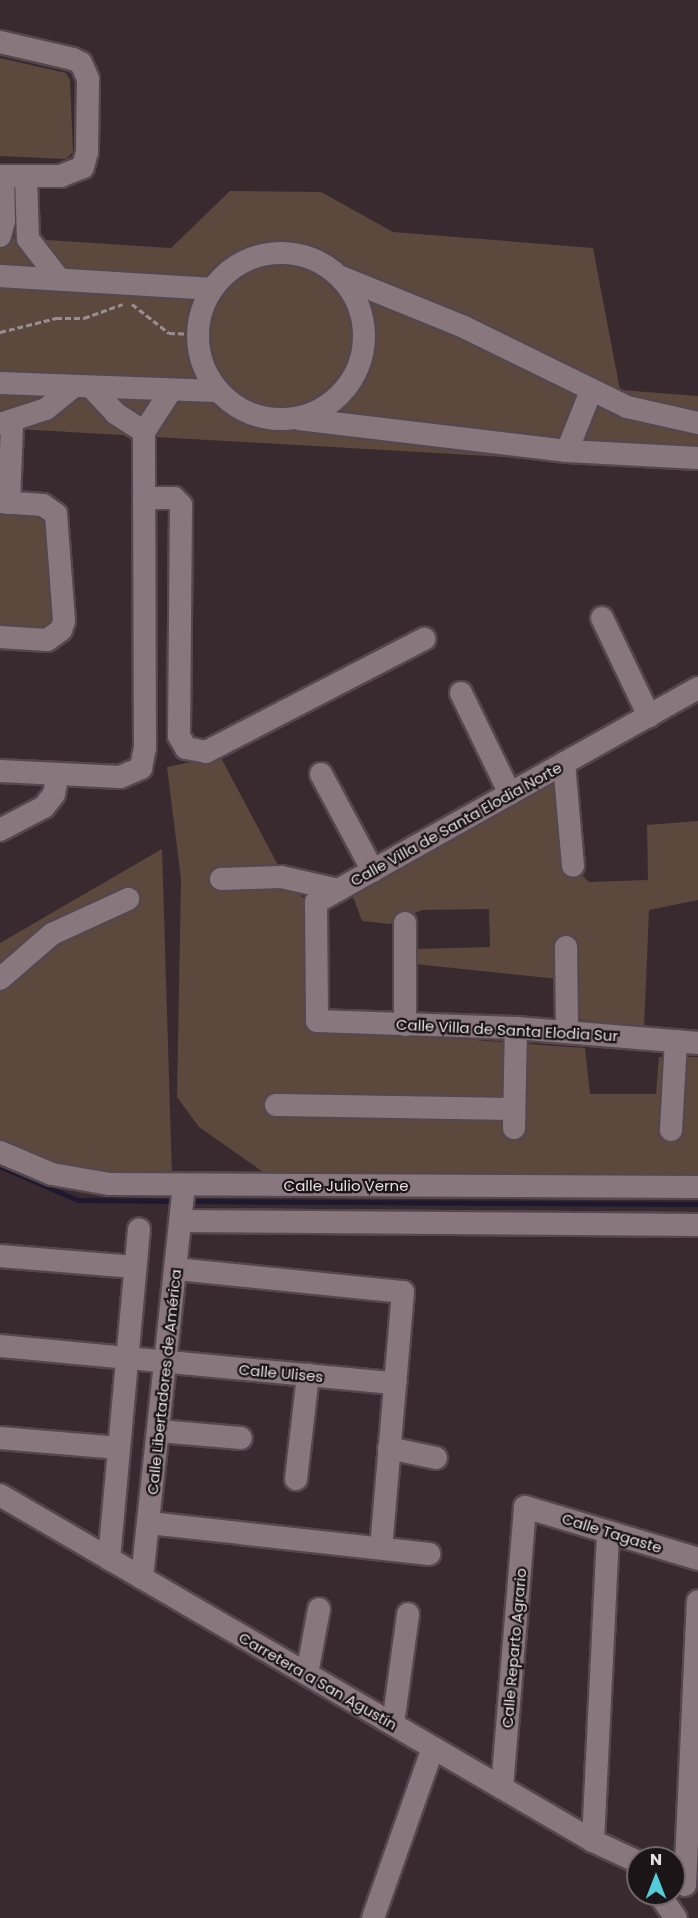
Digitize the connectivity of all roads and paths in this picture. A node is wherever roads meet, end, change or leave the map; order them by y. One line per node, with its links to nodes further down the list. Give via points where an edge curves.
1 (0, 42): 3 (street, via 74,59 81,63 88,79 86,161 70,175)
2 (2, 176): 3 (street); 4 (street, via 5,213)
3 (26, 177): 7 (street, via 28,239)
4 (0, 236)
5 (0, 276): 7 (street)
6 (341, 277): 8 (street, via 320,261 294,253 268,253 237,266); 14 (street, via 464,327); 16 (street, via 356,298 364,323 364,349 356,374 341,395 320,411)
7 (59, 279): 8 (street)
8 (211, 289): 10 (street)
9 (0, 332): 10 (path, via 56,318 84,318 126,303 141,308 169,333)
10 (197, 334): 13 (street, via 203,371)
11 (0, 383): 12 (street)
12 (82, 387): 15 (street); 18 (street, via 46,409); 19 (street)
13 (216, 391): 15 (street); 16 (street, via 243,411 268,419)
14 (591, 391): 17 (street, via 650,414); 20 (street)
15 (170, 392): 19 (street)
16 (294, 419): 20 (street)
17 (698, 423)
18 (6, 424): 23 (street)
19 (144, 432): 22 (street)
20 (567, 451): 21 (street)
21 (698, 458)
22 (146, 498): 26 (street, via 174,498 181,505 179,736 186,748 206,752); 32 (street, via 144,759 133,774 120,777)
23 (5, 502): 25 (street, via 43,506 60,522 64,621 55,637 47,640)
24 (602, 618): 29 (street)
25 (0, 637)
26 (424, 639)
27 (698, 688): 29 (street, Calle Villa de Santa Elodia Norte)
28 (461, 693): 34 (street)
29 (649, 716): 30 (street, Calle Villa de Santa Elodia Norte)
30 (564, 763): 34 (street, Calle Villa de Santa Elodia Norte); 36 (street)
31 (0, 771): 32 (street)
32 (58, 774): 35 (street, via 54,794 44,807)
33 (321, 774): 37 (street)
34 (510, 794): 37 (street, Calle Villa de Santa Elodia Norte)
35 (0, 831)
36 (573, 866)
37 (372, 871): 39 (street, Calle Villa de Santa Elodia Norte)
38 (221, 879): 39 (street, via 281,877)
39 (339, 890): 44 (street, Calle Villa de Santa Elodia Norte, via 316,902)
40 (128, 899): 43 (street, via 52,934)
41 (405, 923): 45 (street)
42 (566, 947): 47 (street)
43 (0, 979)
44 (317, 1021): 45 (street, Calle Villa de Santa Elodia Sur)
45 (405, 1024): 46 (street, Calle Villa de Santa Elodia Sur)
46 (516, 1028): 47 (street, Calle Villa de Santa Elodia Sur); 49 (street, via 514,1119)
47 (567, 1031): 48 (street, Calle Villa de Santa Elodia Sur)
48 (687, 1042): 50 (street)
49 (276, 1105)
50 (671, 1130)
51 (0, 1152): 53 (street, Calle Julio Verne, via 83,1182)
52 (698, 1187): 53 (street, Calle Julio Verne)
53 (183, 1203): 54 (street); 58 (street, Calle Libertadores de América)
54 (698, 1225)
55 (139, 1229): 57 (street)
56 (0, 1256): 57 (street)
57 (135, 1267): 60 (street)
58 (176, 1269): 61 (street, Calle Libertadores de América); 63 (street, via 403,1292)
59 (0, 1346): 60 (street, Calle Ulises)
60 (127, 1358): 61 (street, Calle Ulises); 67 (street)
61 (166, 1362): 62 (street, Calle Ulises); 64 (street, Calle Libertadores de América)
62 (308, 1375): 63 (street, Calle Ulises); 70 (street)
63 (395, 1383): 68 (street)
64 (159, 1431): 66 (street); 73 (street, Calle Libertadores de América)
65 (0, 1438): 67 (street)
66 (241, 1438)
67 (119, 1448): 77 (street)
68 (390, 1448): 69 (street); 75 (street)
69 (436, 1458)
70 (296, 1479)
71 (0, 1495): 77 (street, Carretera a San Agustín)
72 (525, 1507): 74 (street, Calle Tagaste); 86 (street, Calle Reparto Agrario)
73 (149, 1522): 75 (street); 79 (street, Calle Libertadores de América)
74 (608, 1532): 78 (street, Calle Tagaste); 87 (street)
75 (381, 1548): 76 (street)
76 (429, 1554)
77 (109, 1559): 79 (street, Carretera a San Agustín)
78 (698, 1559)
79 (142, 1578): 83 (street, Carretera a San Agustín)
80 (698, 1601): 89 (street)
81 (319, 1609): 83 (street)
82 (408, 1614): 84 (street)
83 (307, 1674): 84 (street, Carretera a San Agustín)
84 (393, 1724): 85 (street, Carretera a San Agustín)
85 (433, 1748): 86 (street, Carretera a San Agustín); 90 (street)
86 (502, 1788): 87 (street, Carretera a San Agustín)
87 (593, 1841): 88 (street, Carretera a San Agustín)
88 (626, 1856)
89 (686, 1884)
90 (373, 1918)

